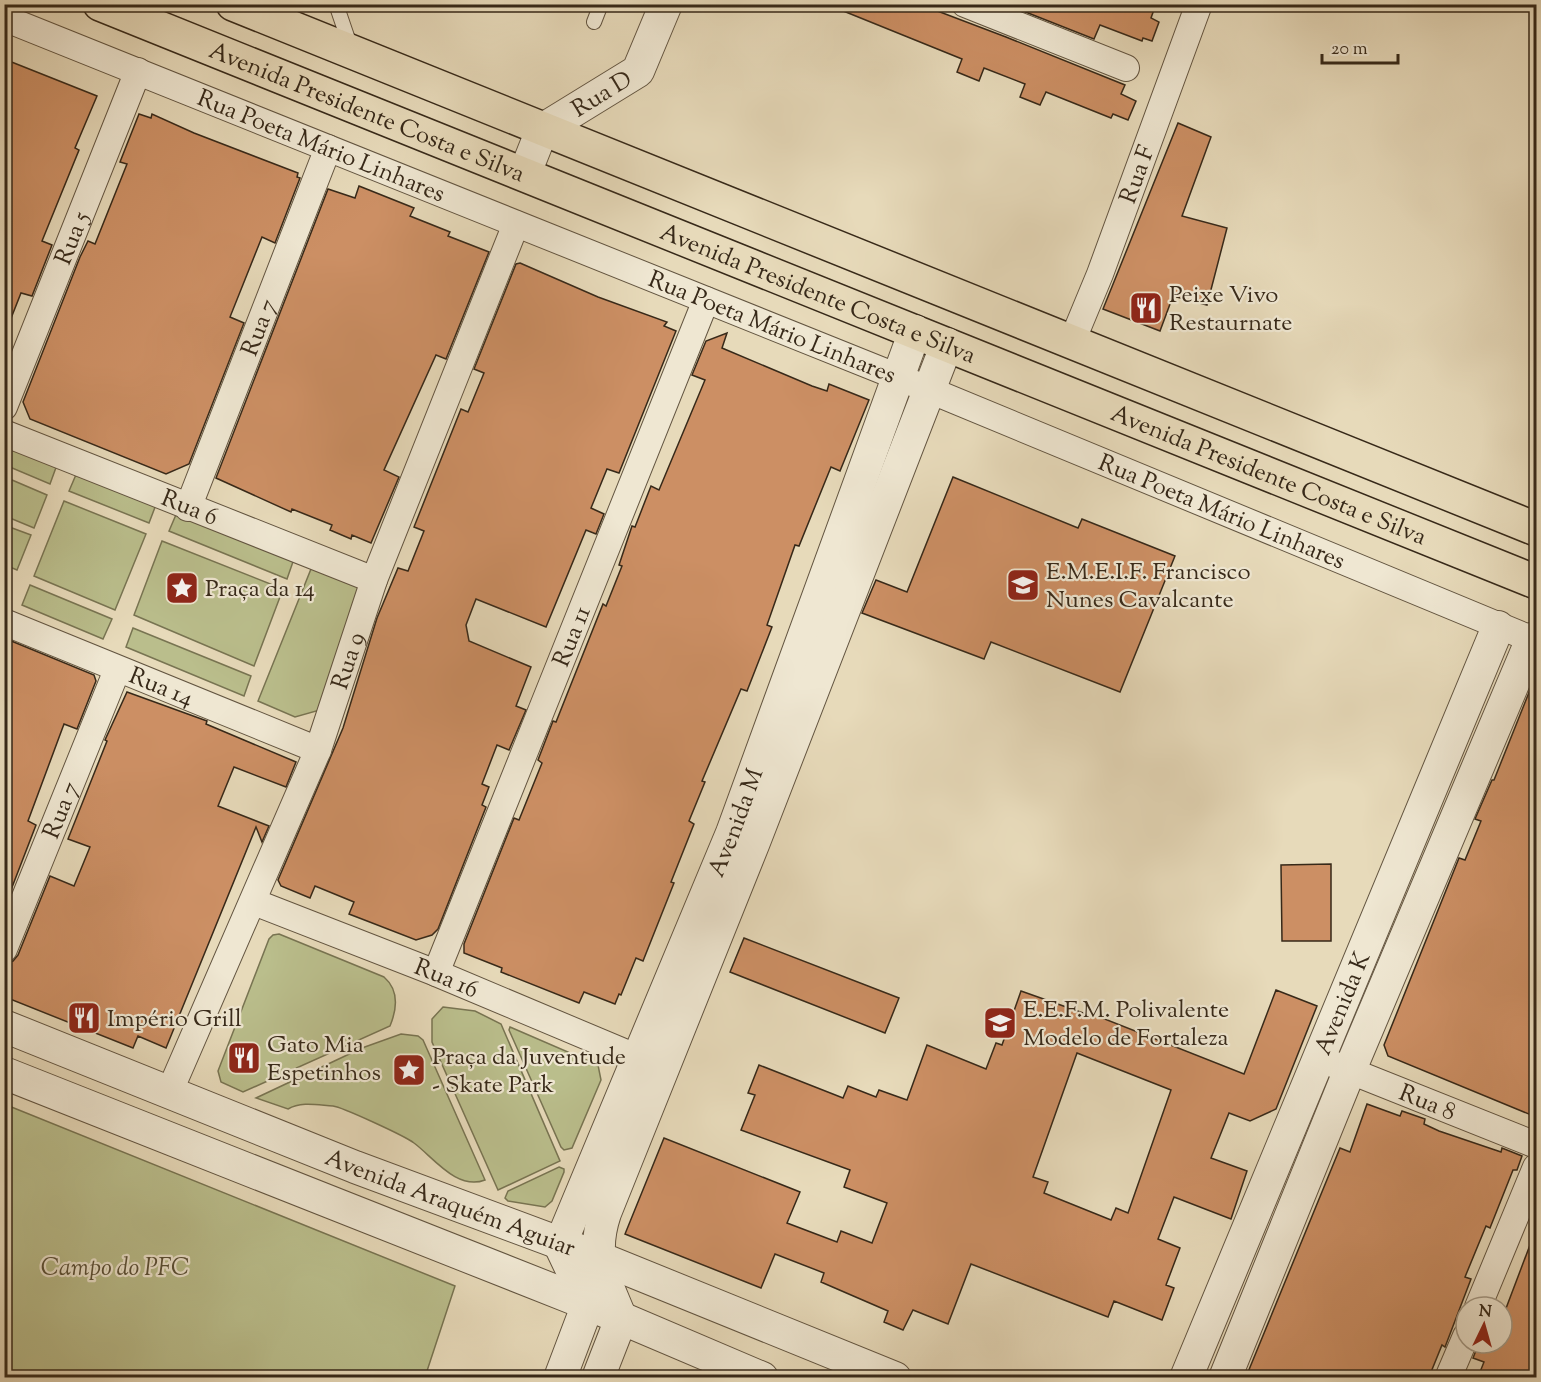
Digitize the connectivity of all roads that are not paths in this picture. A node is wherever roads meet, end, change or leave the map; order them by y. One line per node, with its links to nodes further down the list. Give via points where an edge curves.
1 (100, 4): 15 (main road, Avenida Presidente Costa e Silva)
2 (233, 4): 10 (main road, Avenida Presidente Costa e Silva)
3 (336, 4): 10 (lane)
4 (601, 4): 9 (lane)
5 (666, 4): 13 (street, Rua D, via 638,71)
6 (965, 4): 11 (street)
7 (1199, 4): 20 (street, Rua F)
8 (4, 18): 12 (street, Rua Poeta Mário Linhares)
9 (594, 22)
10 (353, 53): 13 (main road, Avenida Presidente Costa e Silva)
11 (1126, 68)
12 (138, 70): 14 (street, Rua Poeta Mário Linhares); 23 (street, Rua 5)
13 (542, 130): 15 (street); 20 (main road, Avenida Presidente Costa e Silva)
14 (328, 148): 16 (street, Rua Poeta Mário Linhares); 25 (street, Rua 7)
15 (525, 173): 18 (main road, Avenida Presidente Costa e Silva)
16 (516, 224): 17 (street, Rua Poeta Mário Linhares); 27 (street, Rua 9)
17 (706, 300): 21 (street, Rua Poeta Mário Linhares); 37 (street, Rua 11)
18 (915, 331): 19 (main road, Avenida Presidente Costa e Silva); 21 (street, Avenida M)
19 (947, 344): 22 (street, Avenida M); 28 (main road, Avenida Presidente Costa e Silva)
20 (1071, 344): 26 (main road, Avenida Presidente Costa e Silva)
21 (898, 377): 22 (street, Rua Poeta Mário Linhares); 34 (street, Avenida M)
22 (928, 390): 30 (street, Rua Poeta Mário Linhares); 34 (street, Avenida M)
23 (4, 407)
24 (4, 433): 25 (street, Rua 6)
25 (189, 508): 27 (street, Rua 6)
26 (1536, 529)
27 (374, 580): 33 (street, Rua 9)
28 (1536, 582)
29 (4, 622): 32 (street, Rua 14)
30 (1498, 627): 31 (street, Rua Poeta Mário Linhares); 40 (street, Avenida K)
31 (1534, 640): 41 (street, Avenida K)
32 (117, 670): 33 (street, Rua 14); 36 (street, Rua 7)
33 (318, 750): 35 (street, Rua 9)
34 (743, 837): 39 (street, Avenida M); 49 (street, Avenida M, via 600,1227)
35 (254, 902): 37 (street, Rua 16); 43 (street, Rua 9)
36 (4, 949)
37 (436, 973): 39 (street, Rua 16)
38 (4, 1026): 43 (street, Avenida Araquém Aguiar)
39 (638, 1058): 48 (street, Avenida M)
40 (1319, 1058): 41 (street, Rua 8); 58 (street, Avenida K)
41 (1349, 1072): 44 (street, Rua 8); 59 (street, Avenida K)
42 (4, 1073): 47 (street, Avenida Araquém Aguiar)
43 (169, 1093): 45 (street, Avenida Araquém Aguiar)
44 (1536, 1145)
45 (355, 1167): 47 (street); 48 (street, Avenida Araquém Aguiar)
46 (1536, 1167): 50 (street)
47 (339, 1207): 51 (street, Avenida Araquém Aguiar)
48 (560, 1245): 49 (street, Avenida Araquém Aguiar); 51 (street)
49 (597, 1257): 52 (street, Avenida M); 57 (street, Avenida Araquém Aguiar)
50 (1483, 1295)
51 (588, 1305): 52 (street, Avenida Araquém Aguiar); 54 (street)
52 (621, 1319): 55 (street); 56 (street, Avenida Araquém Aguiar)
53 (1458, 1355): 60 (street)
54 (560, 1377)
55 (598, 1377)
56 (762, 1377)
57 (895, 1377)
58 (1186, 1377)
59 (1225, 1377)
60 (1448, 1377)

